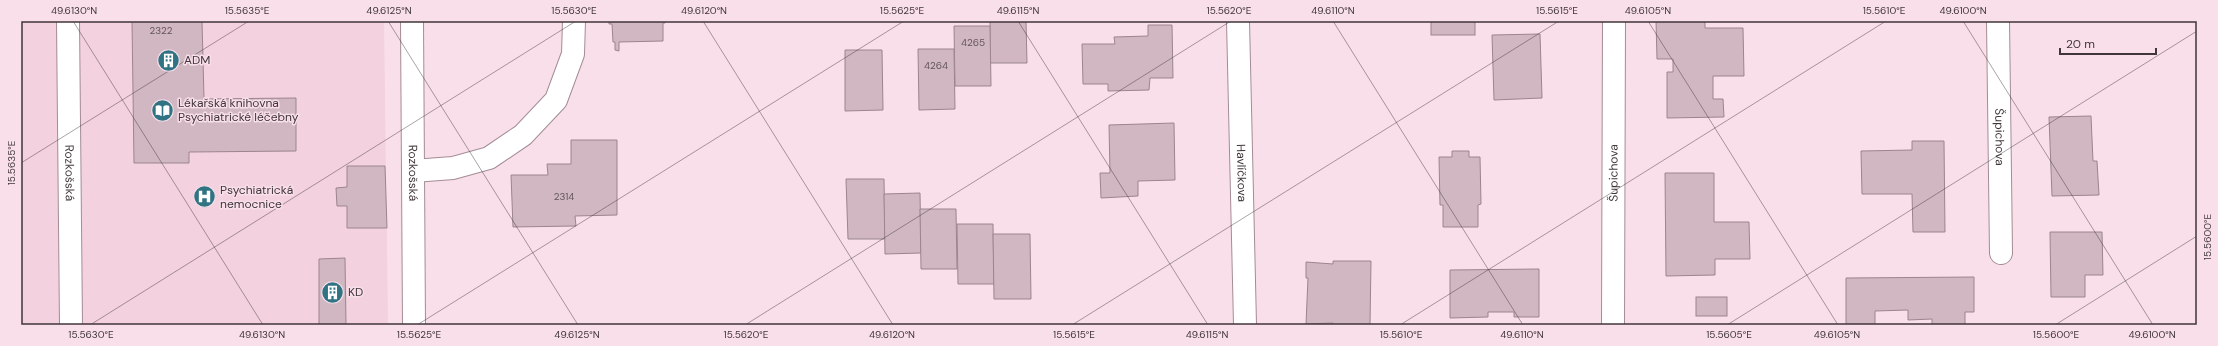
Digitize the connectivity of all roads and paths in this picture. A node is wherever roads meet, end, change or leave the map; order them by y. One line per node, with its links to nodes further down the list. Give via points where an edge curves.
1 (68, 21): 9 (street, Rozkošská)
2 (412, 21): 7 (street, Rozkošská)
3 (574, 21): 7 (street, via 573,54 556,100 523,135 489,158 453,168)
4 (1238, 21): 11 (street, Havlíčkova)
5 (1614, 21): 12 (street, Šupichova)
6 (1998, 21): 8 (street, Šupichova)
7 (413, 171): 10 (street, Rozkošská)
8 (2001, 253)
9 (72, 325)
10 (414, 325)
11 (1245, 325)
12 (1614, 325)

